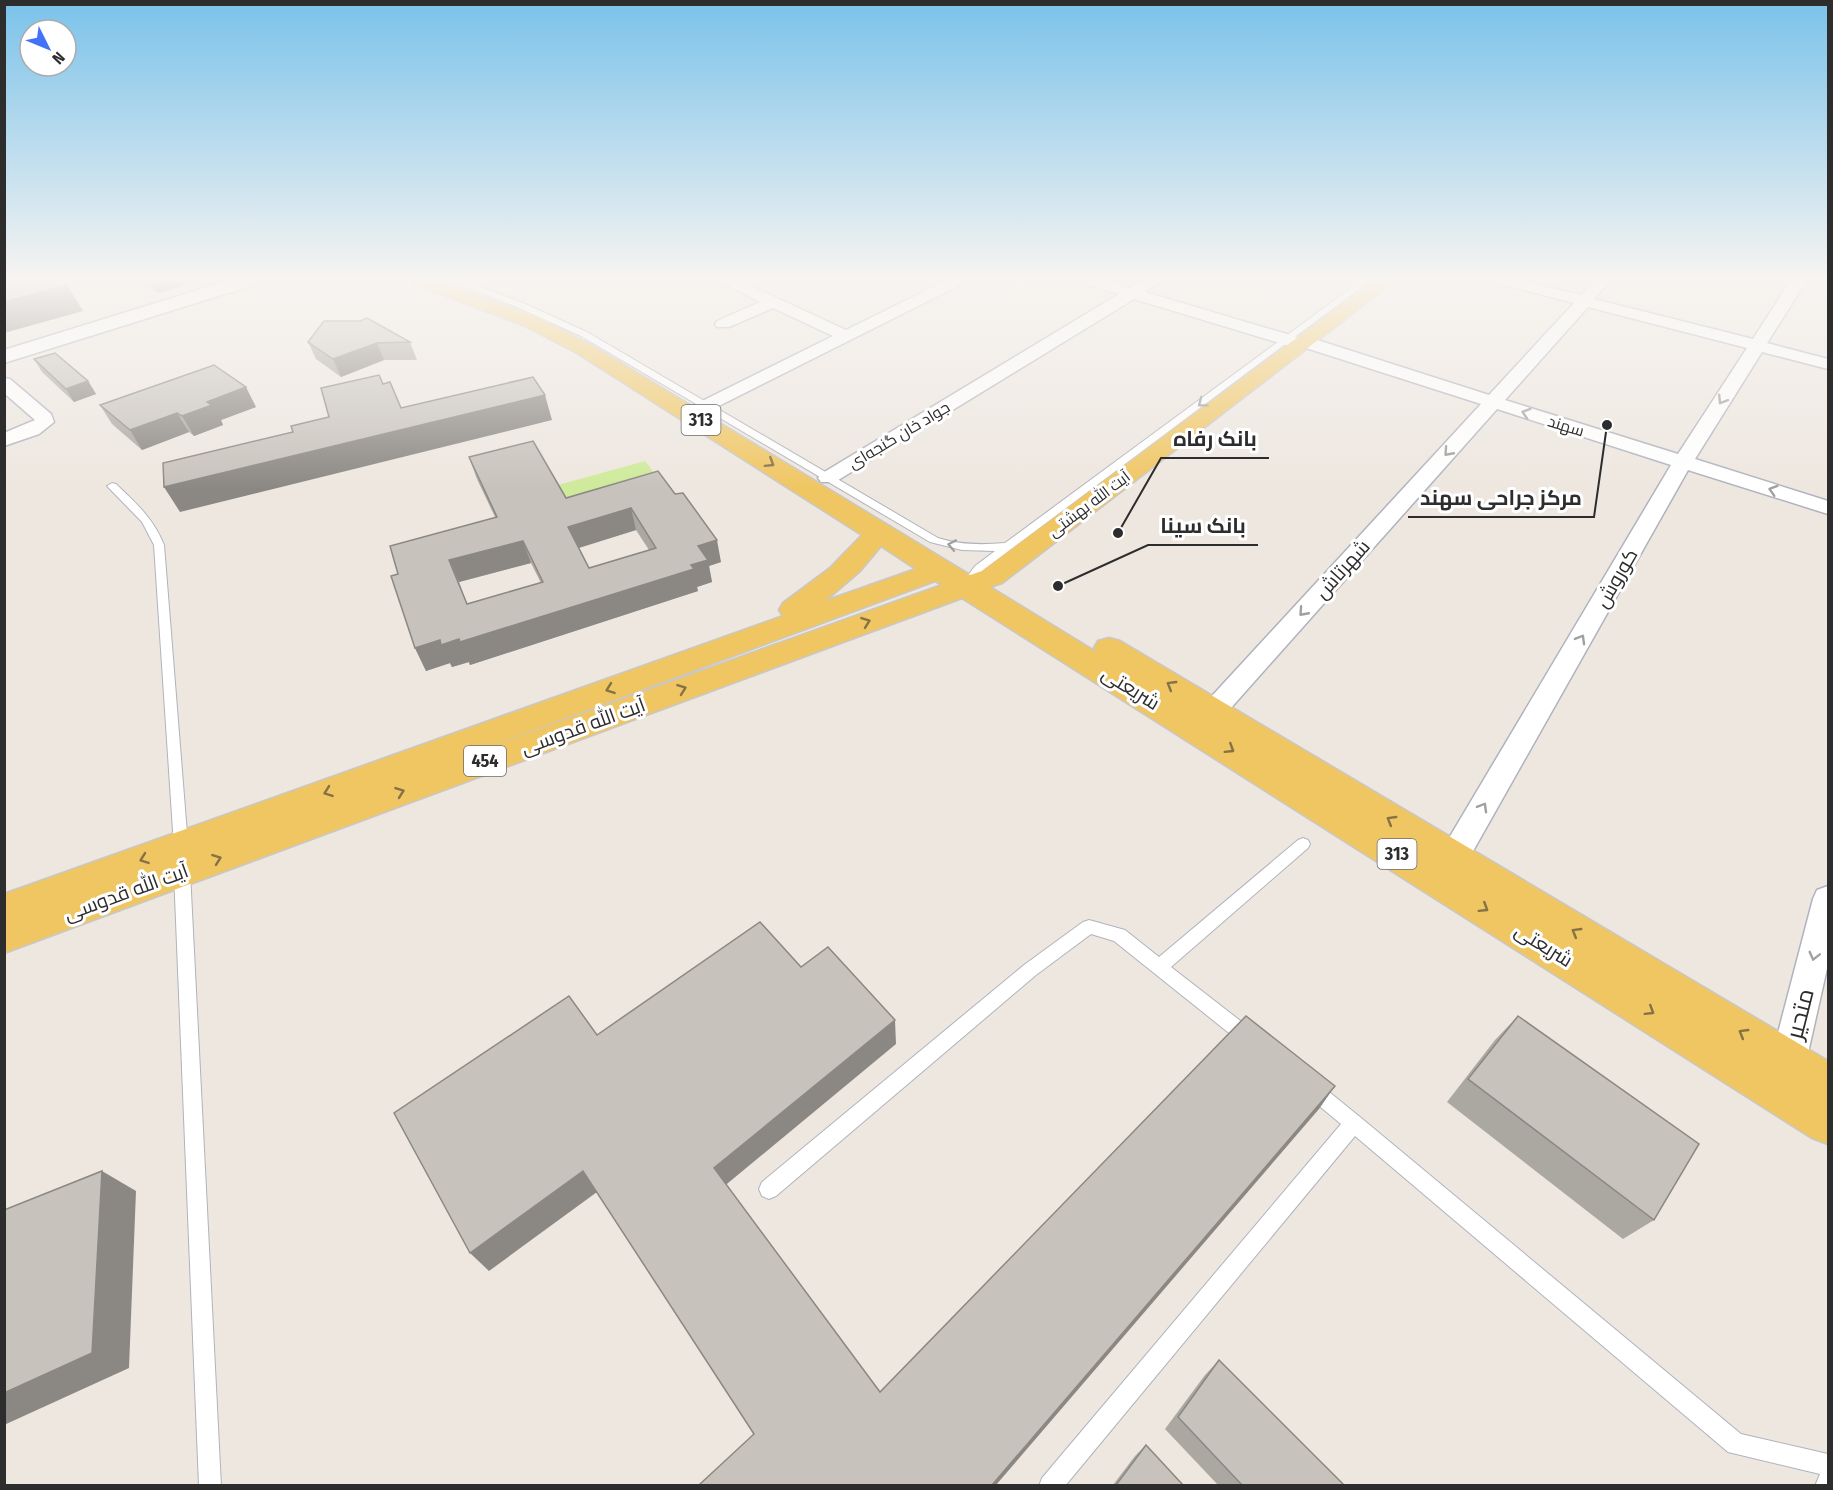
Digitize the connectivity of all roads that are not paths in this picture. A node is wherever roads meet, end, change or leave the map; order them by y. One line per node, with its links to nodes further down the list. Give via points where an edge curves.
1 (27, 350): 12 (main road)
2 (585, 350): 16 (main road, شریعتی / 313)
3 (608, 350): 16 (lane)
4 (819, 350): 16 (street)
5 (1040, 350): 19 (street, جواد خان گنجه‌ای)
6 (1289, 350): 23 (lane, one-way to 23)
7 (1289, 350): 24 (main road, آیت الله بهشتی)
8 (1318, 350): 15 (street, سهند)
9 (1541, 350): 15 (street, شهرتاش)
10 (1753, 350): 18 (street, کوروش, one-way to 18)
11 (1773, 350): 13 (street)
12 (4, 357)
13 (1828, 364)
14 (4, 383): 17 (street, via 45,422)
15 (1490, 406): 18 (street, سهند, one-way to 15); 26 (street, شهرتاش, one-way to 26)
16 (699, 410): 19 (main road, شریعتی / 313)
17 (4, 440)
18 (1683, 462): 21 (street, سهند, one-way to 18); 29 (street, کوروش, one-way to 18)
19 (819, 483): 22 (main road, شریعتی / 313); 23 (lane, one-way to 19, via 977,548 934,540)
20 (112, 486): 28 (lane, via 148,521 159,545)
21 (1828, 508)
22 (879, 530): 24 (main road, شریعتی / 313); 25 (main road, via 860,556 830,584)
23 (1010, 546): 24 (lane)
24 (966, 577): 25 (main road, آیت الله قدوسی / 454); 26 (main road, شریعتی / 313); 28 (main road, آیت الله قدوسی / 454, one-way to 24)
25 (740, 642): 28 (main road, آیت الله قدوسی / 454, one-way to 28)
26 (1205, 720): 29 (main road, شریعتی / 313)
27 (1303, 844): 33 (lane)
28 (181, 859): 31 (main road, آیت الله قدوسی / 454, one-way to 31); 32 (main road, آیت الله قدوسی / 454); 43 (lane)
29 (1447, 869): 35 (main road, شریعتی / 313)
30 (1828, 899): 35 (street, متحیر, one-way to 35)
31 (4, 910)
32 (4, 936)
33 (1159, 967): 34 (lane); 40 (lane, via 1119,935 1089,927 1030,970)
34 (1262, 1048)
35 (1784, 1076): 37 (main road, شریعتی / 313); 38 (main road, شریعتی / 313)
36 (1299, 1078): 39 (lane)
37 (1828, 1085)
38 (1828, 1122)
39 (1354, 1123): 41 (lane, via 1736,1444); 44 (lane)
40 (769, 1189)
41 (1828, 1465)
42 (1828, 1482): 45 (lane)
43 (210, 1485)
44 (1050, 1485)
45 (1826, 1485)

